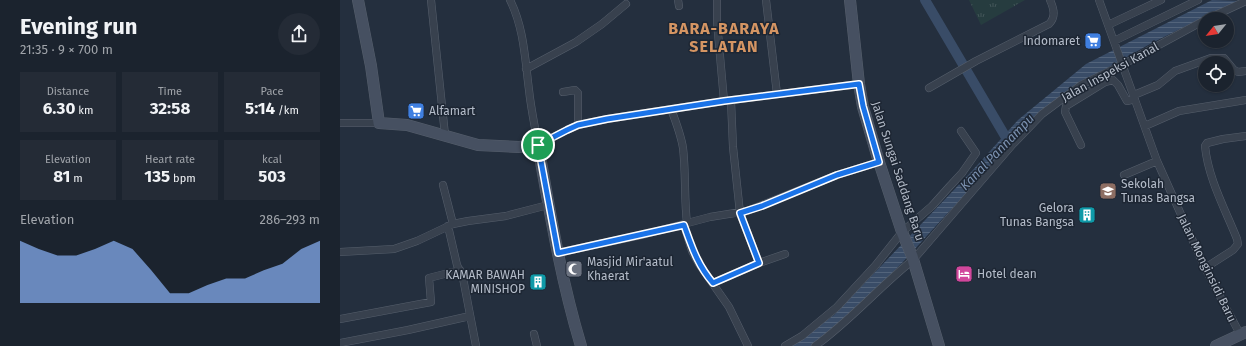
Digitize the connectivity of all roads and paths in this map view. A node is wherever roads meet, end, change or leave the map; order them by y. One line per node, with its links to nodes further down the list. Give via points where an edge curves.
1 (358, 0): 29 (street)
2 (431, 0): 33 (street)
3 (510, 0): 18 (street, via 520,28)
4 (717, 0): 26 (street, via 717,22)
5 (766, 0): 23 (street)
6 (850, 0): 20 (street, Jalan Sungai Saddang Baru)
7 (1050, 0): 21 (street, via 1054,13 1049,24)
8 (1099, 0): 15 (street, Jalan Monginsidi Baru)
9 (1161, 0): 15 (street)
10 (1198, 0): 16 (street)
11 (1246, 1): 13 (street, Jalan Inspeksi Kanal)
12 (626, 4): 18 (street, via 576,42)
13 (1222, 12)
14 (1198, 23): 17 (street, Jalan Inspeksi Kanal)
15 (1108, 25): 16 (street, Jalan Monginsidi Baru)
16 (1115, 42): 17 (street, Jalan Monginsidi Baru)
17 (1122, 64): 24 (street, Jalan Monginsidi Baru); 49 (street, Jalan Inspeksi Kanal, via 1081,85 1042,114)
18 (526, 69): 35 (street)
19 (1246, 71): 24 (street, via 1236,71 1224,58 1211,58 1175,71 1158,85 1142,91)
20 (859, 84): 23 (street); 38 (street, Jalan Sungai Saddang Baru)
21 (929, 88)
22 (563, 92): 30 (street, via 576,90 578,93)
23 (777, 94): 26 (street)
24 (1135, 97): 31 (street, Jalan Monginsidi Baru); 36 (street, via 1127,101 1113,80 1066,106 1065,112)
25 (1246, 100): 31 (street, via 1189,108)
26 (727, 101): 27 (street); 42 (street)
27 (671, 109): 30 (street); 43 (street, via 683,149)
28 (340, 123): 29 (street)
29 (379, 123): 33 (street, via 407,125)
30 (578, 125): 35 (street)
31 (1144, 126): 37 (street, Jalan Monginsidi Baru)
32 (961, 131): 45 (street, via 975,150 975,155 932,206)
33 (444, 135): 35 (street, via 478,146)
34 (1246, 136): 51 (street, via 1223,139 1207,143 1205,146 1212,175 1238,244)
35 (538, 145): 41 (street)
36 (1081, 145)
37 (1157, 161): 39 (street); 51 (street, Jalan Monginsidi Baru)
38 (879, 162): 42 (street, via 837,175); 45 (street, Jalan Sungai Saddang Baru)
39 (1124, 175)
40 (443, 185): 44 (street)
41 (548, 205): 44 (street, via 506,216); 47 (street)
42 (740, 213): 43 (street); 50 (street)
43 (685, 224): 47 (street); 53 (street, via 692,251)
44 (450, 225): 46 (street, via 394,249); 52 (street)
45 (902, 234): 49 (street, Jalan Sungai Saddang Baru); 63 (street, via 837,307 802,336)
46 (340, 252)
47 (558, 253): 61 (street)
48 (785, 254): 50 (street)
49 (912, 258): 64 (street, Jalan Inspeksi Kanal, via 847,320); 65 (street, Jalan Sungai Saddang Baru)
50 (759, 263): 53 (street)
51 (1205, 268): 56 (street, Jalan Monginsidi Baru)
52 (460, 270): 54 (street); 55 (street, via 429,278 431,302)
53 (713, 283): 62 (street, via 732,311)
54 (470, 316): 58 (street); 59 (street)
55 (340, 319)
56 (1243, 333): 66 (street)
57 (534, 334): 60 (street)
58 (340, 343)
59 (476, 346)
60 (537, 346)
61 (581, 346)
62 (748, 346)
63 (785, 346)
64 (815, 346)
65 (939, 346)
66 (1216, 346)

